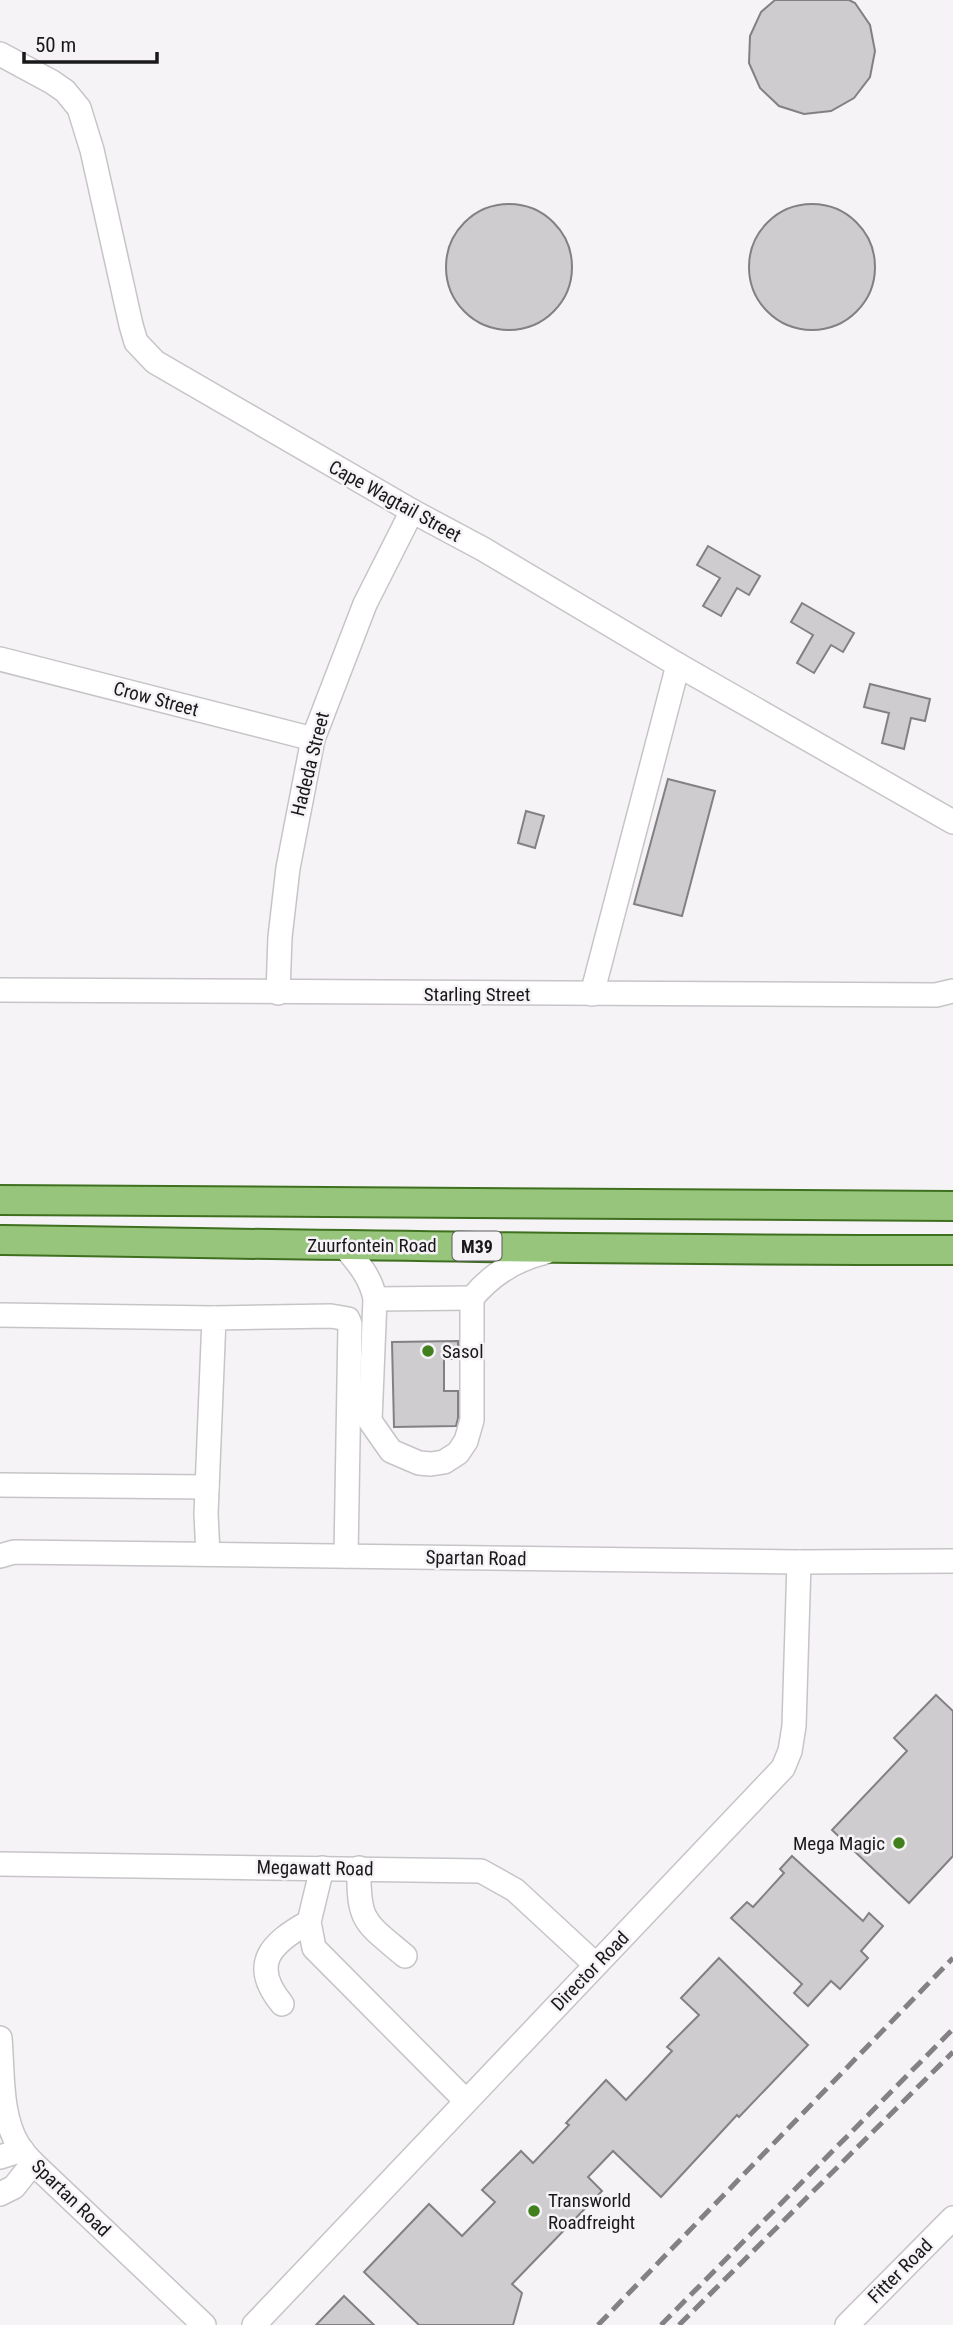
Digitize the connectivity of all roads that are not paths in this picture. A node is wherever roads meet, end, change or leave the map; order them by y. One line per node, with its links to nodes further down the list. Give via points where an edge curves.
1 (0, 54): 2 (street, Cape Wagtail Street, via 52,82 79,108 131,325 143,352)
2 (412, 511): 4 (street, Cape Wagtail Street); 5 (street, Hadeda Street, via 365,604)
3 (0, 659): 5 (street, Crow Street)
4 (678, 665): 6 (street, Cape Wagtail Street); 10 (street)
5 (313, 739): 9 (street, Hadeda Street, via 288,868)
6 (953, 822)
7 (0, 990): 9 (street, Starling Street)
8 (953, 991): 10 (street, Starling Street, via 936,995)
9 (278, 993): 10 (street, Starling Street)
10 (592, 994)
11 (0, 1200): 12 (main road, M39)
12 (953, 1206)
13 (0, 1240): 14 (main road, Zuurfontein Road / M39)
14 (344, 1246): 15 (main road, Zuurfontein Road / M39); 18 (street, via 372,1284)
15 (569, 1246): 16 (main road, Zuurfontein Road / M39); 17 (street, via 518,1261)
16 (953, 1250)
17 (472, 1298): 18 (street); 18 (street, via 472,1420 457,1453 431,1464 391,1451 370,1421)
18 (375, 1299)
19 (0, 1315): 20 (street)
20 (214, 1318): 22 (street); 25 (street, via 348,1319)
21 (0, 1485): 22 (street)
22 (207, 1487): 23 (street)
23 (208, 1554): 24 (street, Spartan Road, via 14,1552); 25 (street, Spartan Road)
24 (0, 1556)
25 (346, 1556): 27 (street, Spartan Road)
26 (953, 1561): 27 (street, Spartan Road)
27 (799, 1562): 33 (street, Director Road, via 794,1726 783,1769)
28 (0, 1864): 29 (street, Megawatt Road)
29 (322, 1868): 30 (street, Megawatt Road); 31 (street)
30 (359, 1868): 32 (street, via 361,1912 368,1924); 33 (street, Megawatt Road, via 481,1871 515,1890)
31 (309, 1922): 34 (street, via 286,1935 268,1956 269,1988); 36 (street, via 314,1948)
32 (405, 1956)
33 (595, 1964): 36 (street, Director Road)
34 (282, 2004)
35 (0, 2038): 38 (street, Spartan Road, via 6,2108 11,2130)
36 (466, 2101): 42 (street, Director Road)
37 (0, 2157): 38 (street)
38 (27, 2157): 39 (street, via 14,2187); 41 (street, Spartan Road)
39 (0, 2194)
40 (953, 2218): 43 (street, Fitter Road)
41 (204, 2325)
42 (254, 2325)
43 (847, 2325)

